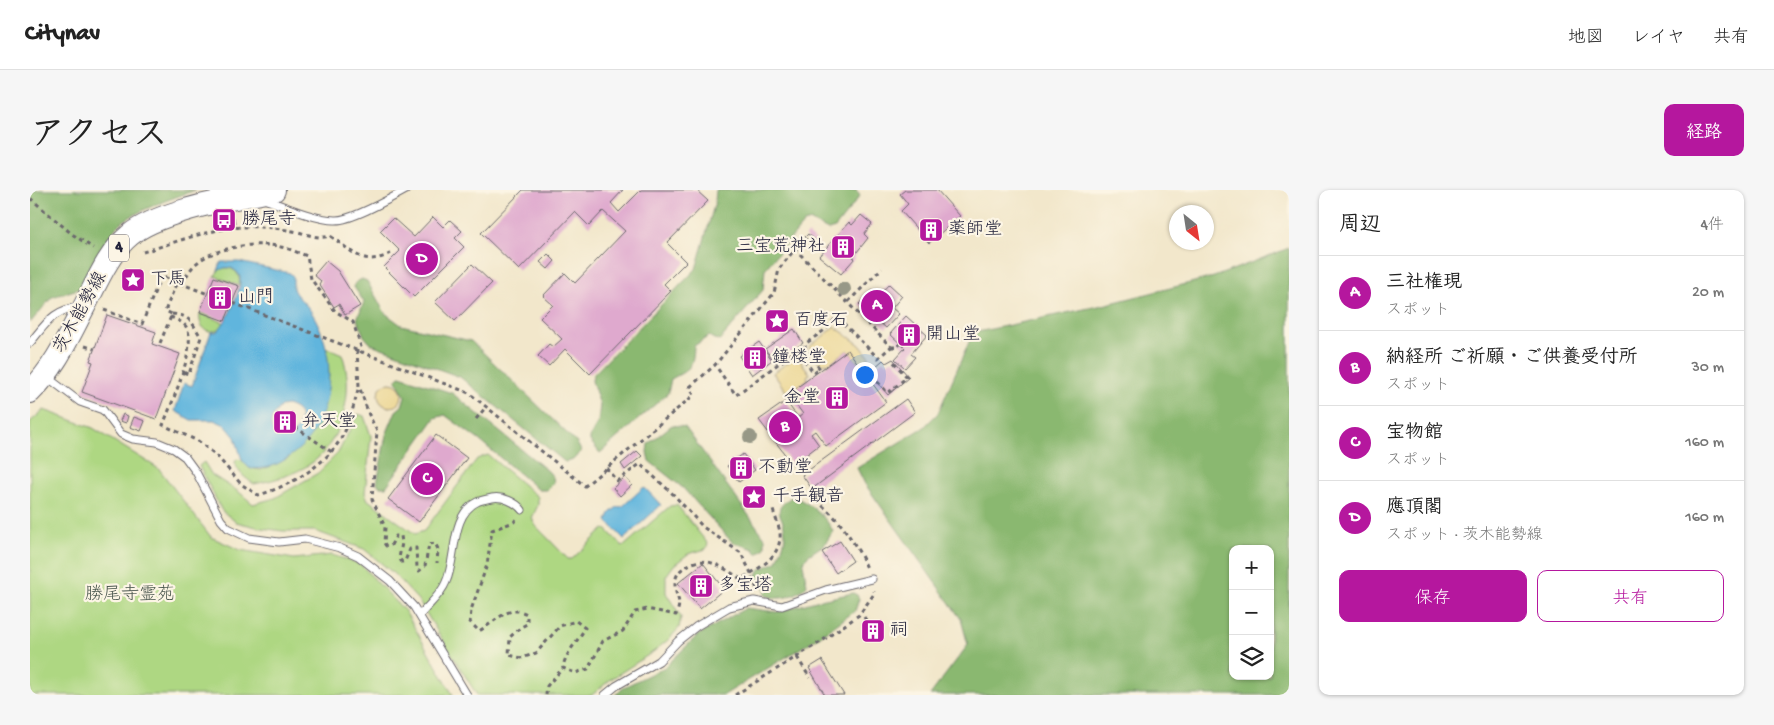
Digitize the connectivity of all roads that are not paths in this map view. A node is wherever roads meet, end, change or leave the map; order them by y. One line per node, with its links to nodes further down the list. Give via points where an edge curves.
1 (406, 190): 2 (lane, via 365,211 336,221 306,214)
2 (263, 192): 3 (main road, 茨木能勢線 / 4, via 176,213 156,220 130,236 112,257)
3 (96, 309): 4 (lane, via 68,308 55,314); 5 (main road, 茨木能勢線 / 4, via 68,338)
4 (30, 343)
5 (37, 383): 8 (lane, via 103,410 121,434 157,442 185,457 228,528 249,538 279,542 305,539 358,556 390,581)
6 (522, 510): 8 (lane, via 511,501 495,497 476,502 461,516 446,584)
7 (872, 579): 10 (lane, via 826,590 782,606 754,600 729,607 697,626 659,661)
8 (420, 614): 9 (lane)
9 (467, 695)
10 (605, 695)

